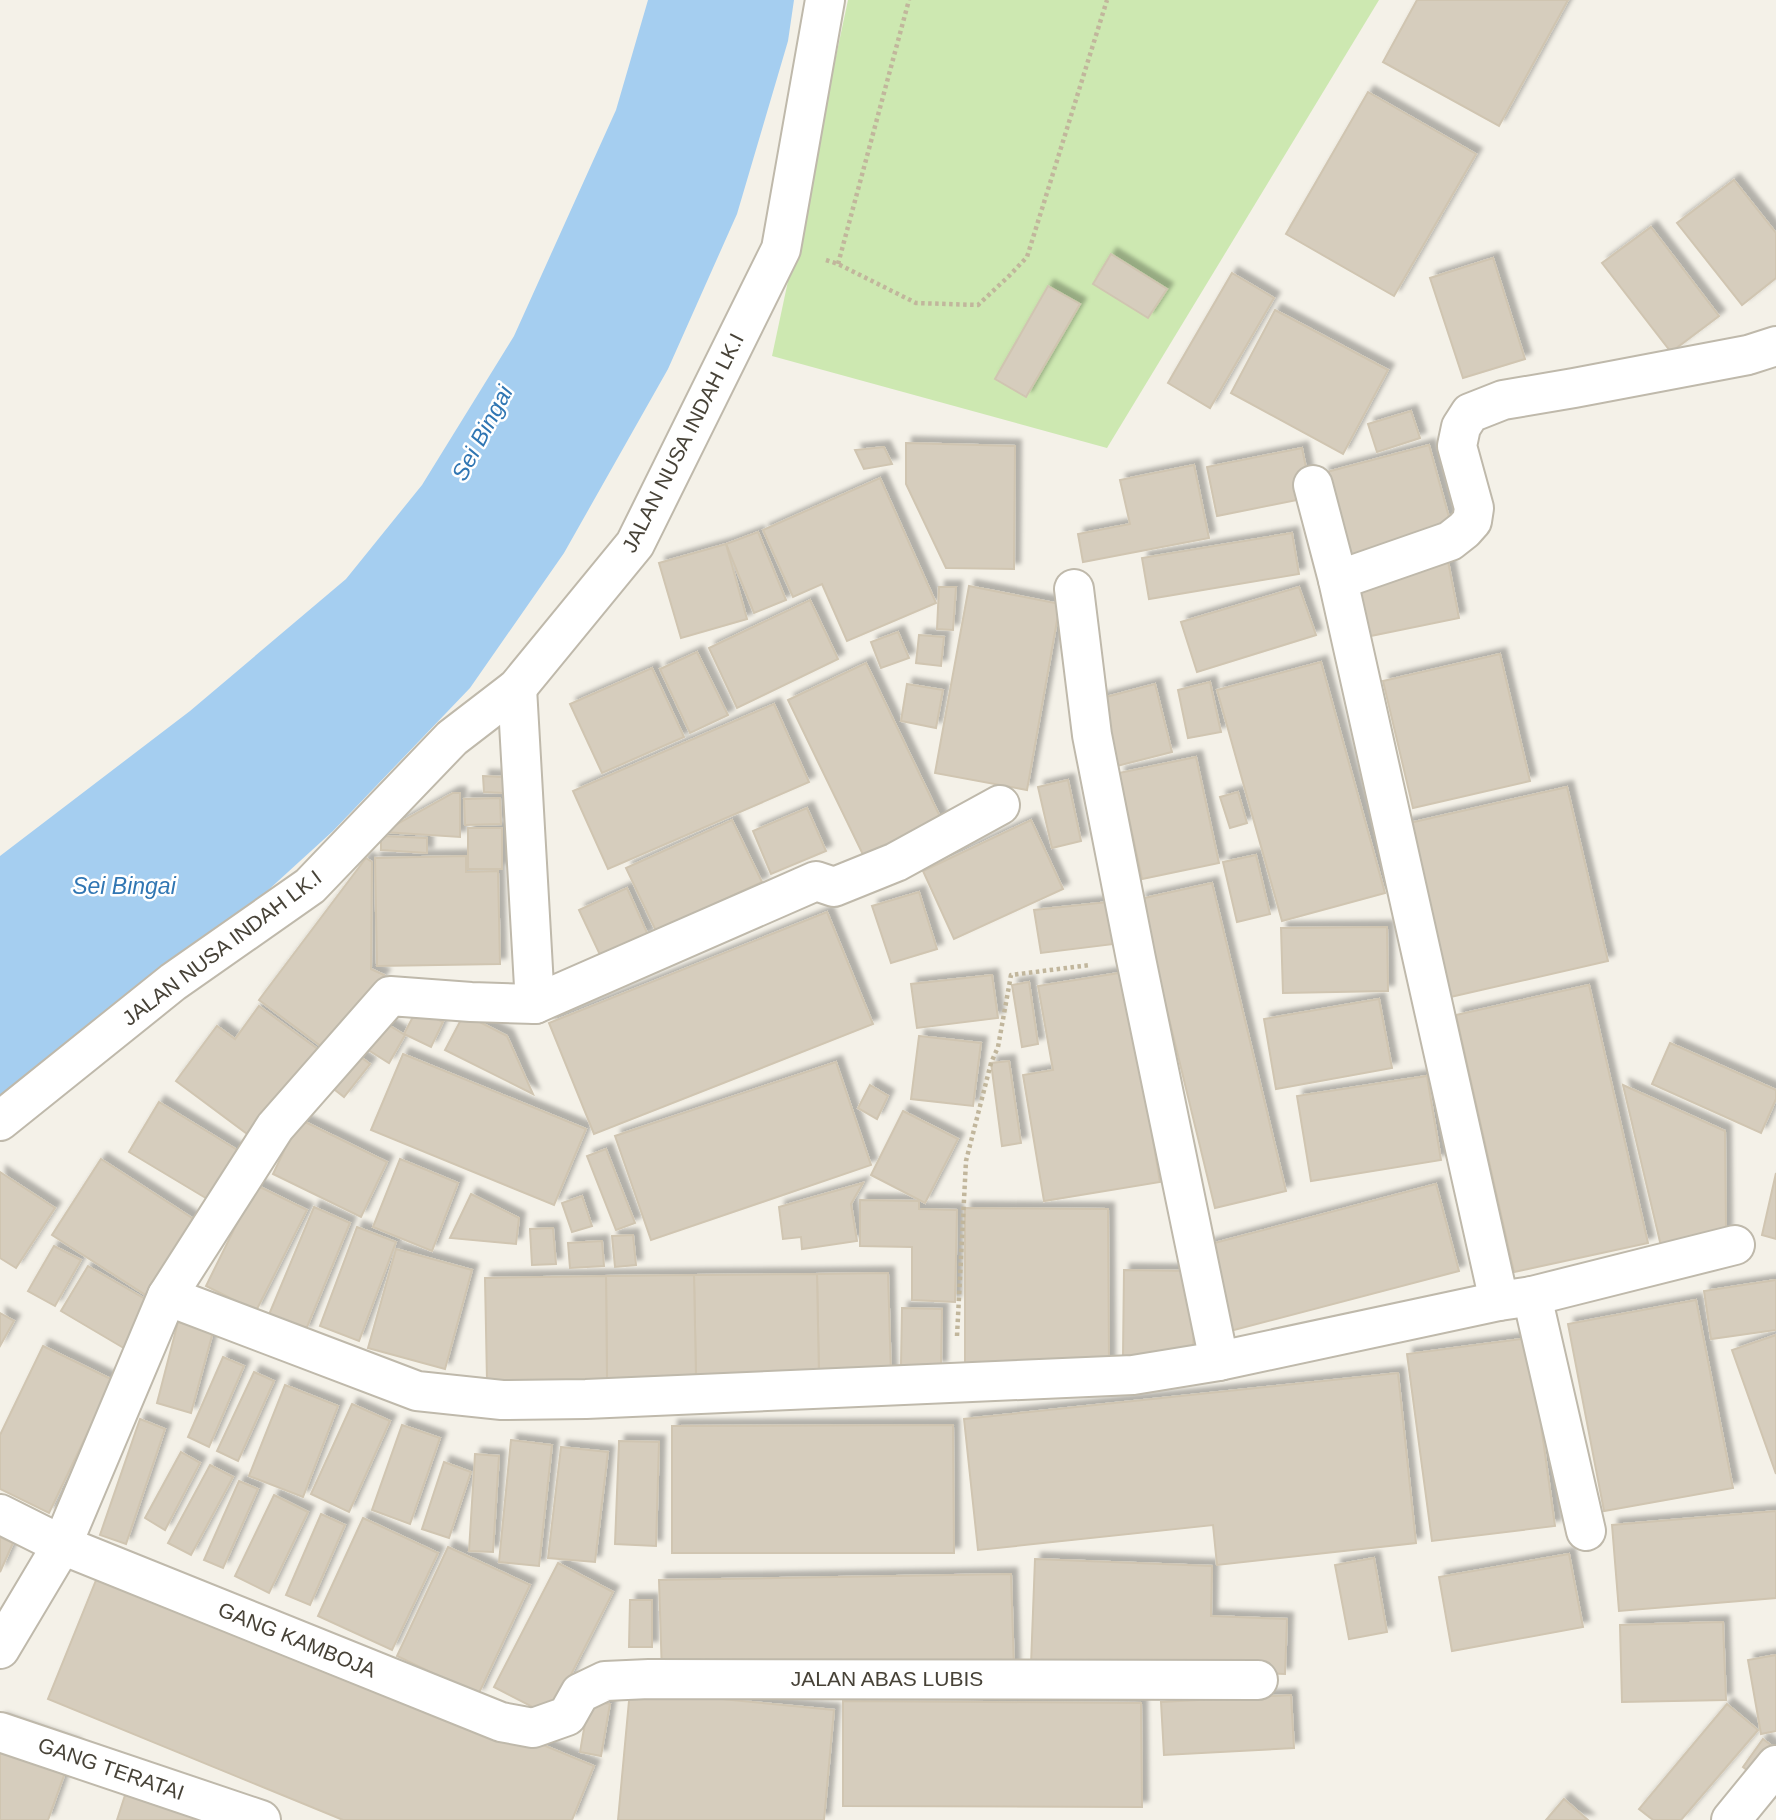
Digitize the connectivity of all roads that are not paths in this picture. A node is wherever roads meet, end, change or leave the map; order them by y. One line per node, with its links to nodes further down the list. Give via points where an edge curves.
1 (825, 0): 6 (street, JALAN NUSA INDAH LK.I, via 781,249 635,544)
2 (1776, 346): 4 (street, via 1503,400 1470,413 1457,446 1474,508 1472,521 1450,541)
3 (1313, 485): 4 (street)
4 (1338, 580): 12 (street)
5 (1074, 589): 13 (street, via 1092,735)
6 (517, 688): 8 (street); 9 (street, JALAN NUSA INDAH LK.I, via 452,738 310,886 173,982)
7 (1000, 805): 8 (street, via 897,862 834,887 816,881)
8 (536, 1004): 11 (street, via 390,996 275,1127)
9 (0, 1121)
10 (1735, 1245): 12 (street)
11 (167, 1296): 13 (street, via 417,1391 502,1400 1133,1375); 16 (street)
12 (1516, 1299): 13 (street); 15 (street)
13 (1219, 1361)
14 (0, 1514): 16 (street, GANG KAMBOJA)
15 (1586, 1531)
16 (62, 1545): 17 (street); 19 (street, GANG KAMBOJA, via 501,1722)
17 (0, 1649)
18 (1258, 1680): 19 (street, JALAN ABAS LUBIS, via 606,1681 580,1693 567,1716)
19 (533, 1728)
20 (0, 1732): 22 (street, GANG TERATAI)
21 (1776, 1765): 23 (street)
22 (261, 1820)
23 (1731, 1820)

